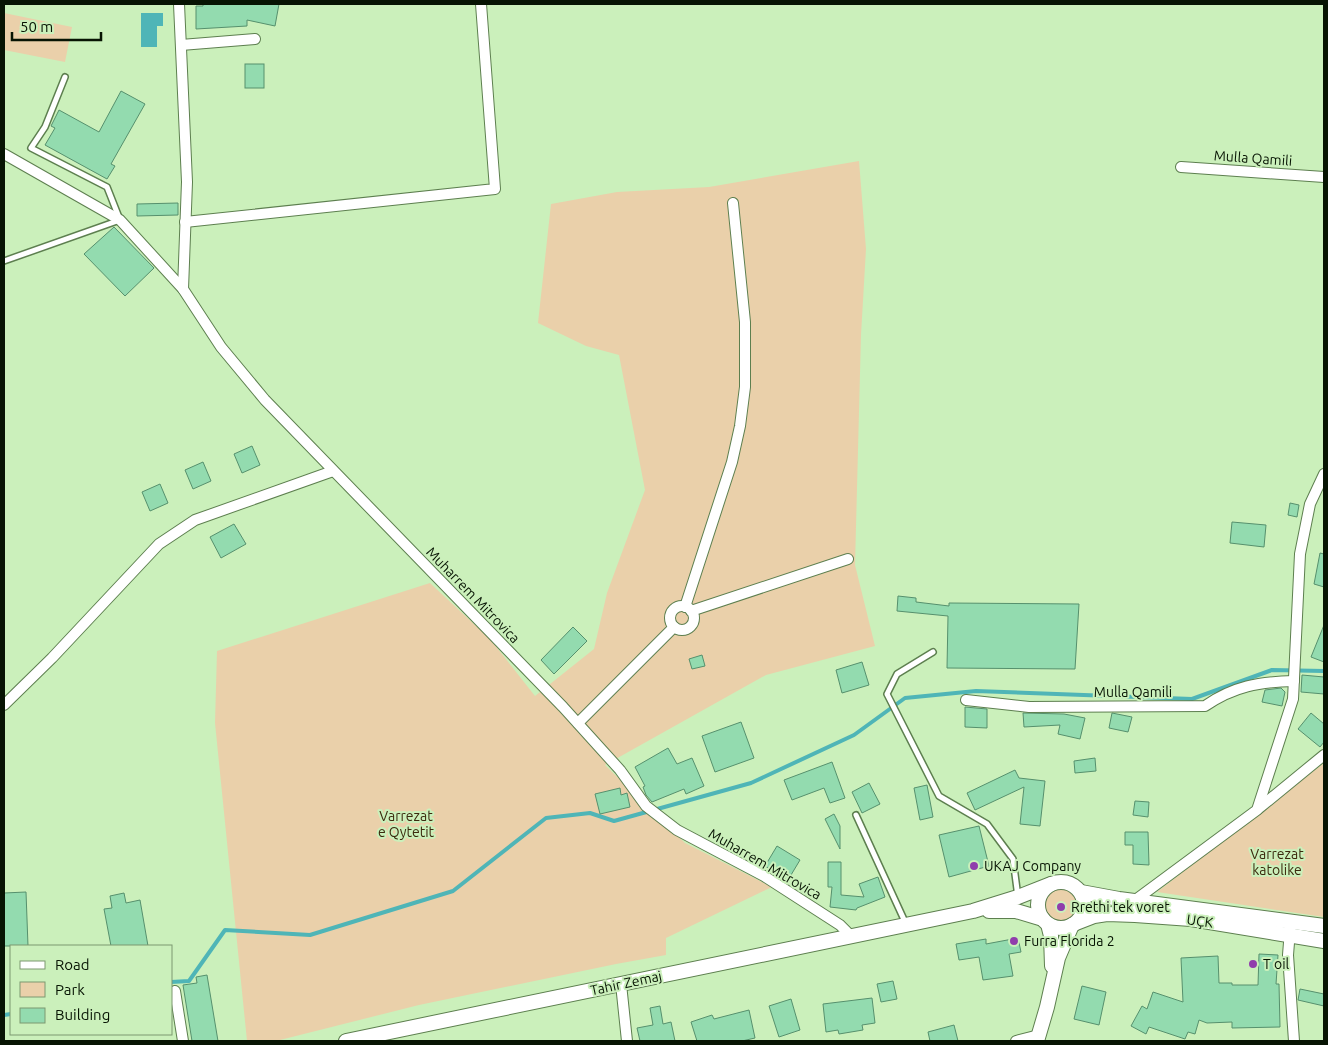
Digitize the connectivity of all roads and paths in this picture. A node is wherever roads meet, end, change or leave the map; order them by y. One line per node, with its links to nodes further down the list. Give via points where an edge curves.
1 (179, 4): 4 (street)
2 (481, 4): 11 (street, via 495,188)
3 (255, 39): 4 (street)
4 (181, 46): 11 (street)
5 (65, 77): 10 (lane, via 46,127 30,148 107,187)
6 (4, 154): 10 (street, Muharrem Mitrovica)
7 (1180, 167): 8 (street, Mulla Qamili)
8 (1324, 177)
9 (733, 203): 17 (street, via 745,322 745,387 732,462)
10 (120, 220): 12 (lane); 13 (street, Muharrem Mitrovica)
11 (186, 222): 13 (street)
12 (4, 261)
13 (183, 289): 14 (street, Muharrem Mitrovica, via 221,347 265,400)
14 (333, 471): 22 (street, via 195,520 159,544); 23 (street, Muharrem Mitrovica)
15 (1324, 474): 20 (street, via 1310,504 1300,554)
16 (848, 559): 17 (street)
17 (688, 609): 18 (street, via 677,608 671,613); 18 (street, via 694,618 691,625 685,630)
18 (674, 627): 23 (street)
19 (933, 652): 29 (lane, via 897,674 887,694 940,796 987,824 1013,859)
20 (1294, 681): 21 (street, Mulla Qamili, via 1237,688 1204,706 1029,707); 25 (street, via 1293,699)
21 (966, 700)
22 (4, 704)
23 (578, 723): 38 (street, Muharrem Mitrovica, via 620,770 646,806 677,830 764,876 840,925)
24 (1324, 755): 25 (street)
25 (1257, 810): 30 (street)
26 (856, 815): 35 (lane)
27 (1051, 884): 28 (main road, via 1071,884); 29 (main road, Tahir Zemaj); 33 (main road, via 1039,900 1039,913)
28 (1081, 892): 30 (main road, UÇK); 34 (main road, via 1084,912)
29 (1018, 897): 31 (main road, Tahir Zemaj)
30 (1134, 901): 32 (main road, UÇK)
31 (973, 910): 33 (main road, Tahir Zemaj, via 1016,911); 35 (main road, Tahir Zemaj)
32 (1291, 921): 36 (main road, UÇK); 37 (street)
33 (1045, 922): 34 (main road, via 1062,928); 40 (main road, via 1051,936)
34 (1074, 924): 37 (main road, UÇK, via 1094,916 1127,914 1191,919); 40 (main road, via 1058,958)
35 (907, 925): 38 (main road, Tahir Zemaj)
36 (1324, 926)
37 (1289, 936): 39 (main road, UÇK); 48 (street)
38 (852, 937): 41 (main road, Tahir Zemaj)
39 (1324, 941)
40 (1052, 982): 43 (main road)
41 (621, 984): 45 (main road, Tahir Zemaj); 46 (street)
42 (175, 991): 44 (street)
43 (1038, 1038): 47 (street)
44 (183, 1041)
45 (346, 1041)
46 (627, 1041)
47 (1016, 1041)
48 (1294, 1041)

